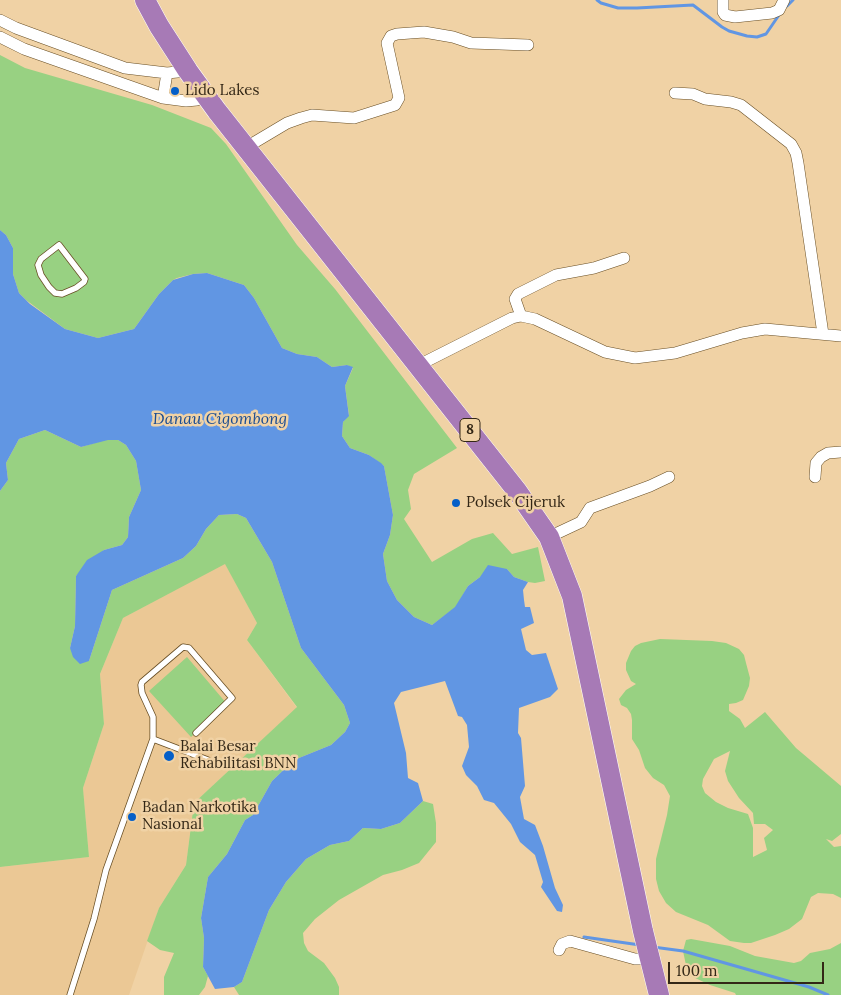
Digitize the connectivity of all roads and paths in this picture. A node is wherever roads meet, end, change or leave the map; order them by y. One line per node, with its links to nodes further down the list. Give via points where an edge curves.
1 (145, 0): 8 (highway, 8)
2 (723, 0): 3 (street, via 725,15 735,17 772,13 779,10)
3 (784, 0)
4 (0, 20): 7 (street)
5 (0, 37): 10 (street, via 24,49)
6 (528, 45): 14 (street, via 471,43 424,32 396,34 387,43 399,98 395,105 354,118 301,118)
7 (130, 68): 9 (street); 10 (street)
8 (188, 71): 9 (street); 12 (highway, 8)
9 (167, 73): 13 (street)
10 (124, 84): 13 (street)
11 (675, 93): 18 (street, via 740,105 791,144 798,163)
12 (206, 96): 13 (street, via 186,101); 14 (highway, 8)
13 (163, 98)
14 (245, 148): 20 (highway, 8)
15 (624, 258): 17 (street, via 556,275 518,294 515,300)
16 (72, 262): 16 (lane, via 85,280 69,292 56,293 41,275 39,262 59,245)
17 (521, 316): 18 (street, via 535,319 605,352 635,358 684,351 755,330); 20 (street)
18 (823, 334): 19 (street)
19 (841, 336)
20 (419, 365): 24 (highway, 8)
21 (841, 452): 23 (street, via 821,457 816,462)
22 (669, 477): 24 (street, via 590,508 581,522)
23 (815, 477)
24 (549, 537): 29 (highway, 8, via 572,596)
25 (196, 733): 26 (lane, via 232,698 189,648 183,647 141,685 153,717)
26 (153, 739): 27 (lane); 30 (lane, via 106,870)
27 (208, 760)
28 (559, 950): 29 (street, via 562,944 570,941 635,959)
29 (650, 956): 31 (highway, 8)
30 (70, 995)
31 (659, 995)

